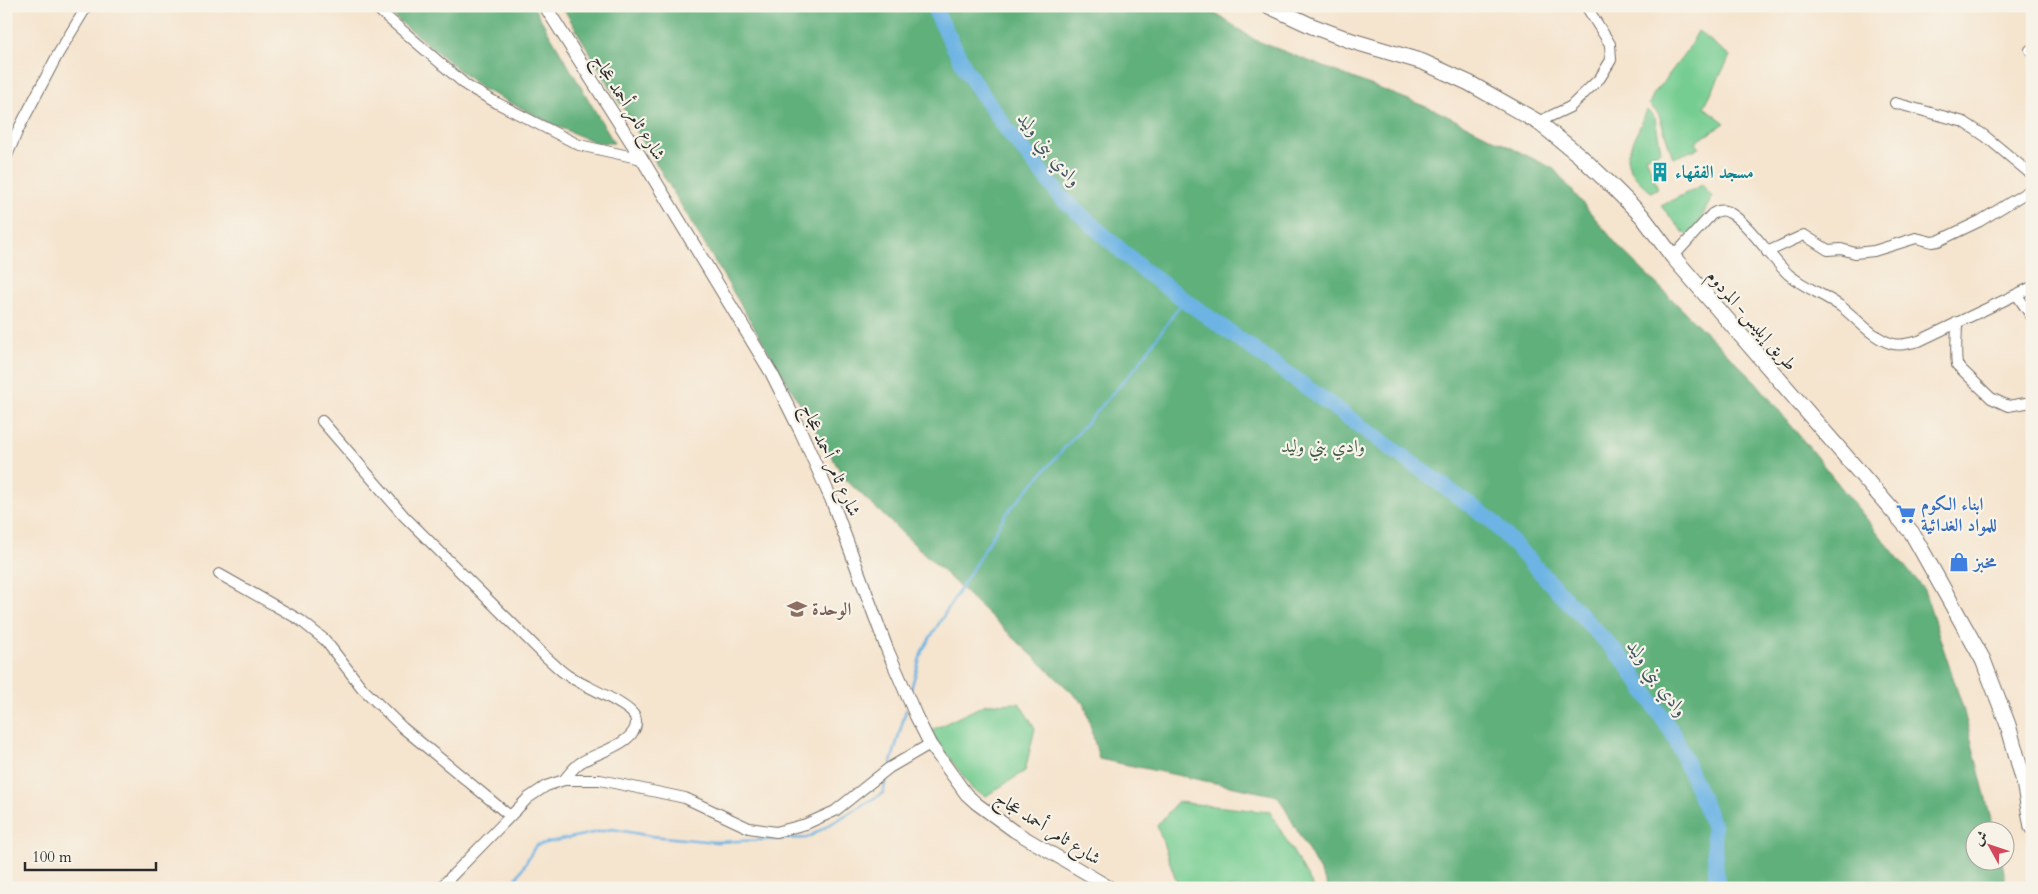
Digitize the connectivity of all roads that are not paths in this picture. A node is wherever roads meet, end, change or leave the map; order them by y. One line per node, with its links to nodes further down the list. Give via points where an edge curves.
1 (88, 6): 8 (street, via 58,54)
2 (374, 6): 9 (street, via 467,86 496,103 579,145)
3 (545, 6): 9 (main road, شارع ثامر أحمد عجاج)
4 (1269, 6): 7 (highway, طريق إيليس- المردوم, via 1320,29 1423,62 1469,83)
5 (1586, 6): 7 (street, via 1610,44 1612,60 1570,107)
6 (1895, 103): 10 (street, via 1964,122)
7 (1538, 122): 13 (highway, طريق إيليس- المردوم, via 1579,155 1642,216)
8 (6, 158)
9 (642, 159): 21 (main road, شارع ثامر أحمد عجاج, via 772,374 801,432 832,501 887,649)
10 (2032, 175)
11 (2032, 189): 12 (street, via 1980,221 1938,241 1916,238 1855,253 1828,250 1804,235)
12 (1768, 252): 13 (street, via 1732,214 1721,210 1712,214); 17 (street, via 1796,280 1842,308 1885,341 1894,344 1919,341)
13 (1673, 258): 24 (highway, طريق إيليس- المردوم, via 1912,533 1983,660 2008,725 2024,782)
14 (2032, 287): 15 (street)
15 (2018, 295): 16 (street); 17 (street)
16 (2032, 317)
17 (1957, 322): 18 (street, via 1957,365 1991,398 2008,406)
18 (2032, 402)
19 (322, 421): 22 (street, via 404,516 546,657 566,675 632,711 636,725 627,739 580,763)
20 (219, 574): 23 (street, via 300,620 319,635 362,688 403,728)
21 (930, 744): 22 (street, via 890,768 835,812 776,832 749,828 685,798 600,780); 26 (main road, شارع ثامر أحمد عجاج, via 977,804 1014,831)
22 (564, 780): 23 (street, via 528,798)
23 (510, 816): 25 (street)
24 (2032, 827)
25 (440, 888)
26 (1111, 888)

